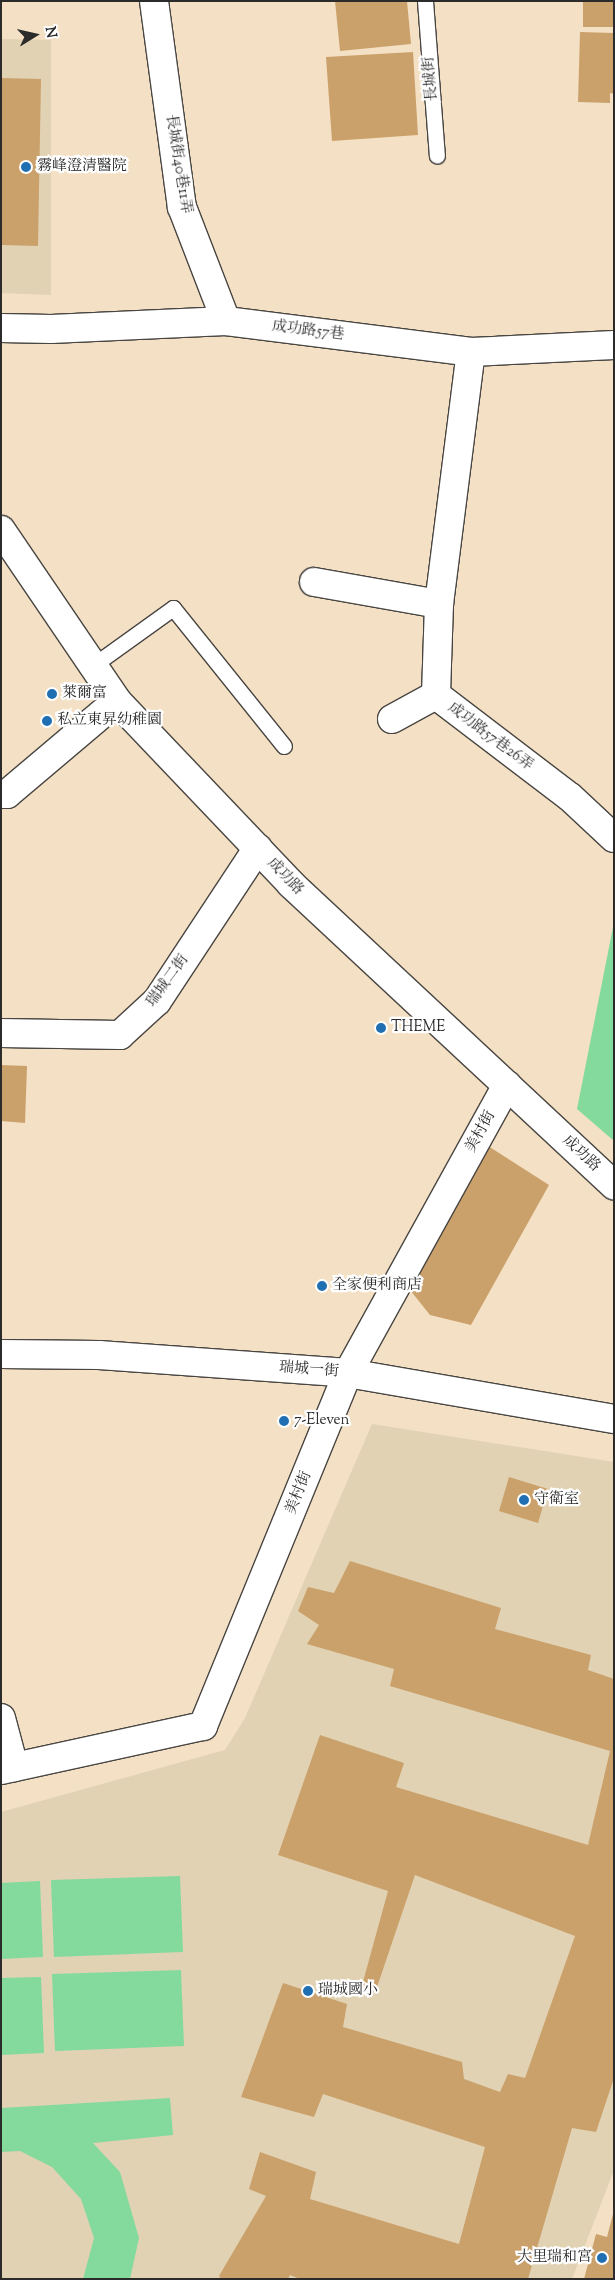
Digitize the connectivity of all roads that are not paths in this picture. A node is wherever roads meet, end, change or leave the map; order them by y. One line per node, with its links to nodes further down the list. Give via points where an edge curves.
1 (154, 1): 4 (street, 長城街40巷11弄, via 182,207)
2 (425, 1): 3 (lane, 長城街)
3 (437, 156)
4 (226, 321): 5 (street, 成功路57巷, via 51,329); 7 (street, 成功路57巷)
5 (1, 328)
6 (614, 345): 7 (street, 成功路57巷)
7 (471, 352): 10 (street, 成功路57巷26弄)
8 (1, 530): 11 (street, 成功路)
9 (314, 582): 10 (street)
10 (439, 604): 12 (street, 成功路57巷26弄)
11 (95, 664): 13 (street, 成功路); 15 (lane, via 173,608)
12 (436, 696): 14 (street); 17 (street, 成功路57巷26弄, via 570,798)
13 (117, 701): 16 (street, via 6,794); 18 (street, 成功路)
14 (392, 719)
15 (284, 746)
16 (1, 794)
17 (614, 838)
18 (258, 848): 19 (street, 瑞城二街, via 157,1001 120,1035); 20 (street, 成功路, via 291,884)
19 (1, 1033)
20 (507, 1085): 21 (street, 成功路); 23 (street, 美村街)
21 (614, 1185)
22 (1, 1354): 23 (street, 瑞城一街, via 99,1355)
23 (348, 1373): 24 (street, 瑞城一街); 26 (street, 美村街, via 203,1726)
24 (614, 1419)
25 (1, 1718): 26 (street)
26 (8, 1769)

